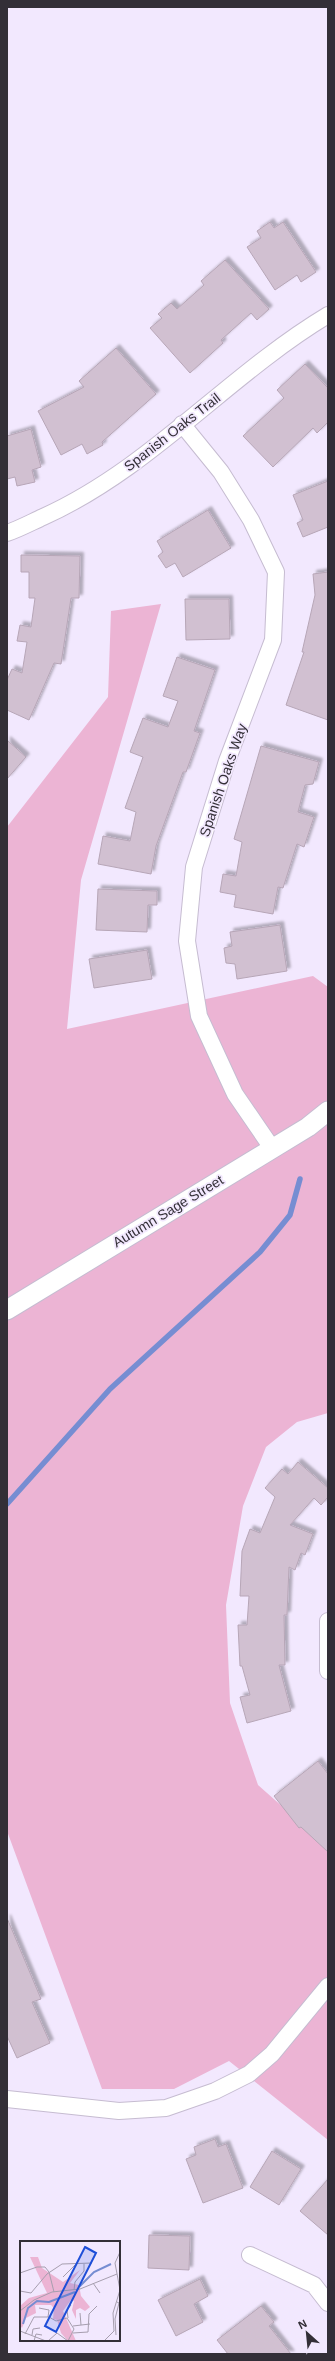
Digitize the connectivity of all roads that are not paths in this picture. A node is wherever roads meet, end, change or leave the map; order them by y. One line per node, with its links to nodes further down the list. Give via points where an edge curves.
1 (328, 315): 2 (street, Spanish Oaks Trail, via 293,336)
2 (182, 424): 3 (street, Spanish Oaks Trail, via 128,468 69,505); 5 (street, Spanish Oaks Way, via 221,472 251,520 276,572 273,640 228,761 194,867 187,941 199,1016 235,1094)
3 (7, 532)
4 (328, 1111): 5 (street, Autumn Sage Street)
5 (272, 1148): 6 (street, Autumn Sage Street)
6 (7, 1310)
7 (328, 1621): 8 (street)
8 (328, 1671)
9 (328, 1986): 10 (street, via 272,2054 249,2074 215,2091 166,2108 119,2111)
10 (7, 2099)
11 (250, 2255): 12 (street, via 314,2285)
12 (328, 2303)

